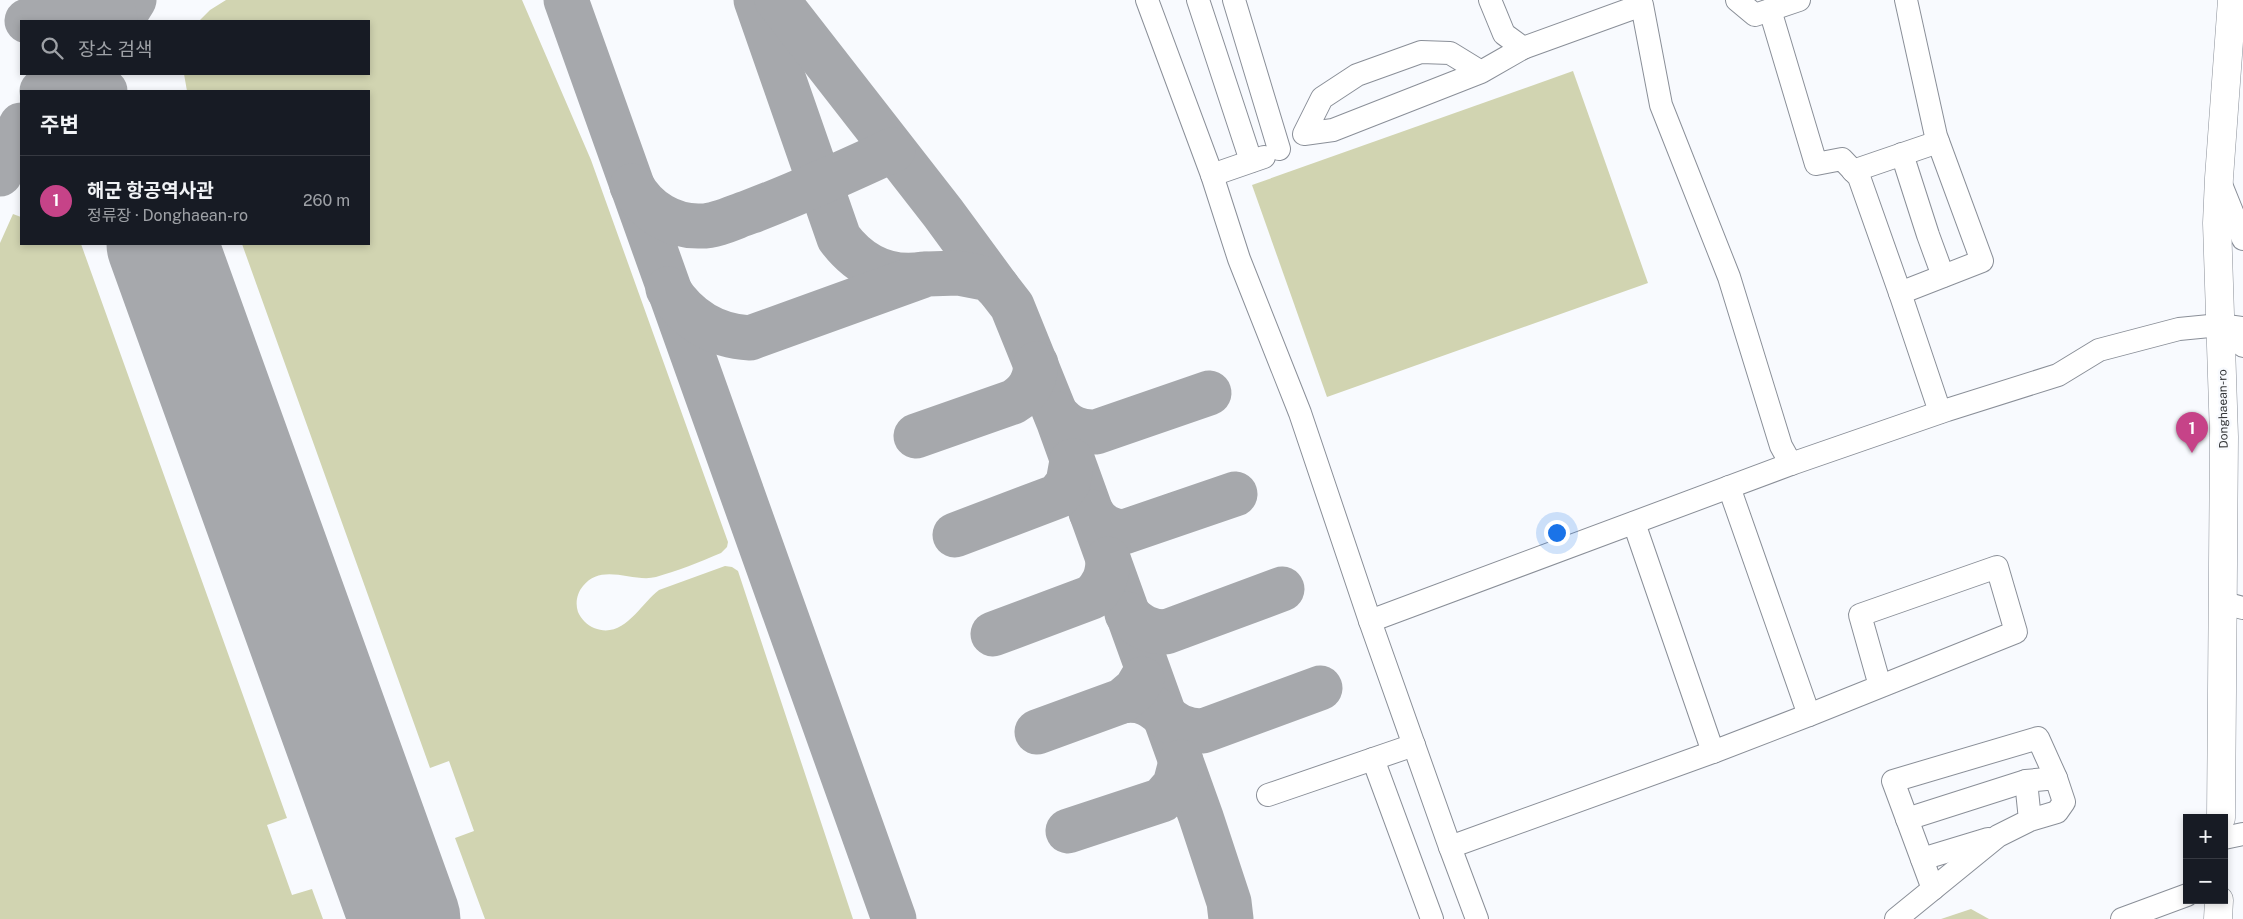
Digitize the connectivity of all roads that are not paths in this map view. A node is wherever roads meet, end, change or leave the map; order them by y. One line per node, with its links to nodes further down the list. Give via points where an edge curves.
1 (1147, 0): 21 (street)
2 (1198, 0): 12 (street)
3 (1234, 0): 11 (street)
4 (1490, 0): 13 (street, via 1504,34)
5 (1737, 0): 10 (street, via 1755,15)
6 (1798, 0): 10 (street)
7 (1906, 0): 16 (street)
8 (2232, 0): 22 (main road, Donghaean-ro)
9 (1648, 2): 13 (street); 29 (street, via 1661,105 1729,277 1781,446)
10 (1770, 10): 20 (street, via 1816,164 1842,159)
11 (1246, 39): 12 (street); 17 (street)
12 (1214, 48): 19 (street)
13 (1523, 48): 14 (street)
14 (1480, 72): 15 (street, via 1333,130); 15 (street, via 1450,53 1421,52 1357,76 1322,98)
15 (1304, 134): 17 (street)
16 (1938, 142): 18 (street); 24 (street, via 1982,261)
17 (1279, 149): 19 (street)
18 (1902, 154): 20 (street); 24 (street)
19 (1251, 161): 21 (street)
20 (1853, 171): 25 (street, via 1859,177)
21 (1212, 175): 33 (street, via 1239,260 1300,413)
22 (2219, 178): 23 (street); 26 (main road, Donghaean-ro, via 2217,223)
23 (2243, 239)
24 (1943, 276): 25 (street)
25 (1900, 293): 28 (street)
26 (2232, 326): 27 (street); 28 (street, via 2179,329 2099,350 2058,375); 32 (main road, Donghaean-ro, via 2224,390)
27 (2243, 346)
28 (1940, 412): 29 (street)
29 (1791, 464): 30 (street)
30 (1729, 487): 31 (street); 35 (street)
31 (1634, 523): 33 (street); 37 (street)
32 (2233, 606): 42 (main road, Donghaean-ro)
33 (1370, 621): 36 (street)
34 (1880, 686): 34 (street, via 2016,632 1997,567 1860,615); 35 (street)
35 (1809, 715): 37 (street)
36 (1414, 745): 38 (street); 48 (street)
37 (1713, 752): 48 (street)
38 (1374, 759): 41 (street); 53 (street)
39 (2056, 778): 40 (street); 43 (street, via 2038,738 1893,781); 44 (street, via 2064,802 2058,812)
40 (2026, 780): 43 (street); 44 (street)
41 (1268, 795)
42 (2221, 814)
43 (1907, 819): 49 (street)
44 (2030, 820): 46 (street)
45 (2243, 834): 47 (street)
46 (1998, 836): 49 (street); 50 (street)
47 (2228, 837)
48 (1450, 847): 54 (street)
49 (1922, 859): 50 (street)
50 (1932, 889): 55 (street)
51 (2183, 896): 56 (street)
52 (2219, 904): 57 (main road)
53 (1432, 919)
54 (1477, 919)
55 (1896, 919)
56 (2122, 919)
57 (2218, 919)

